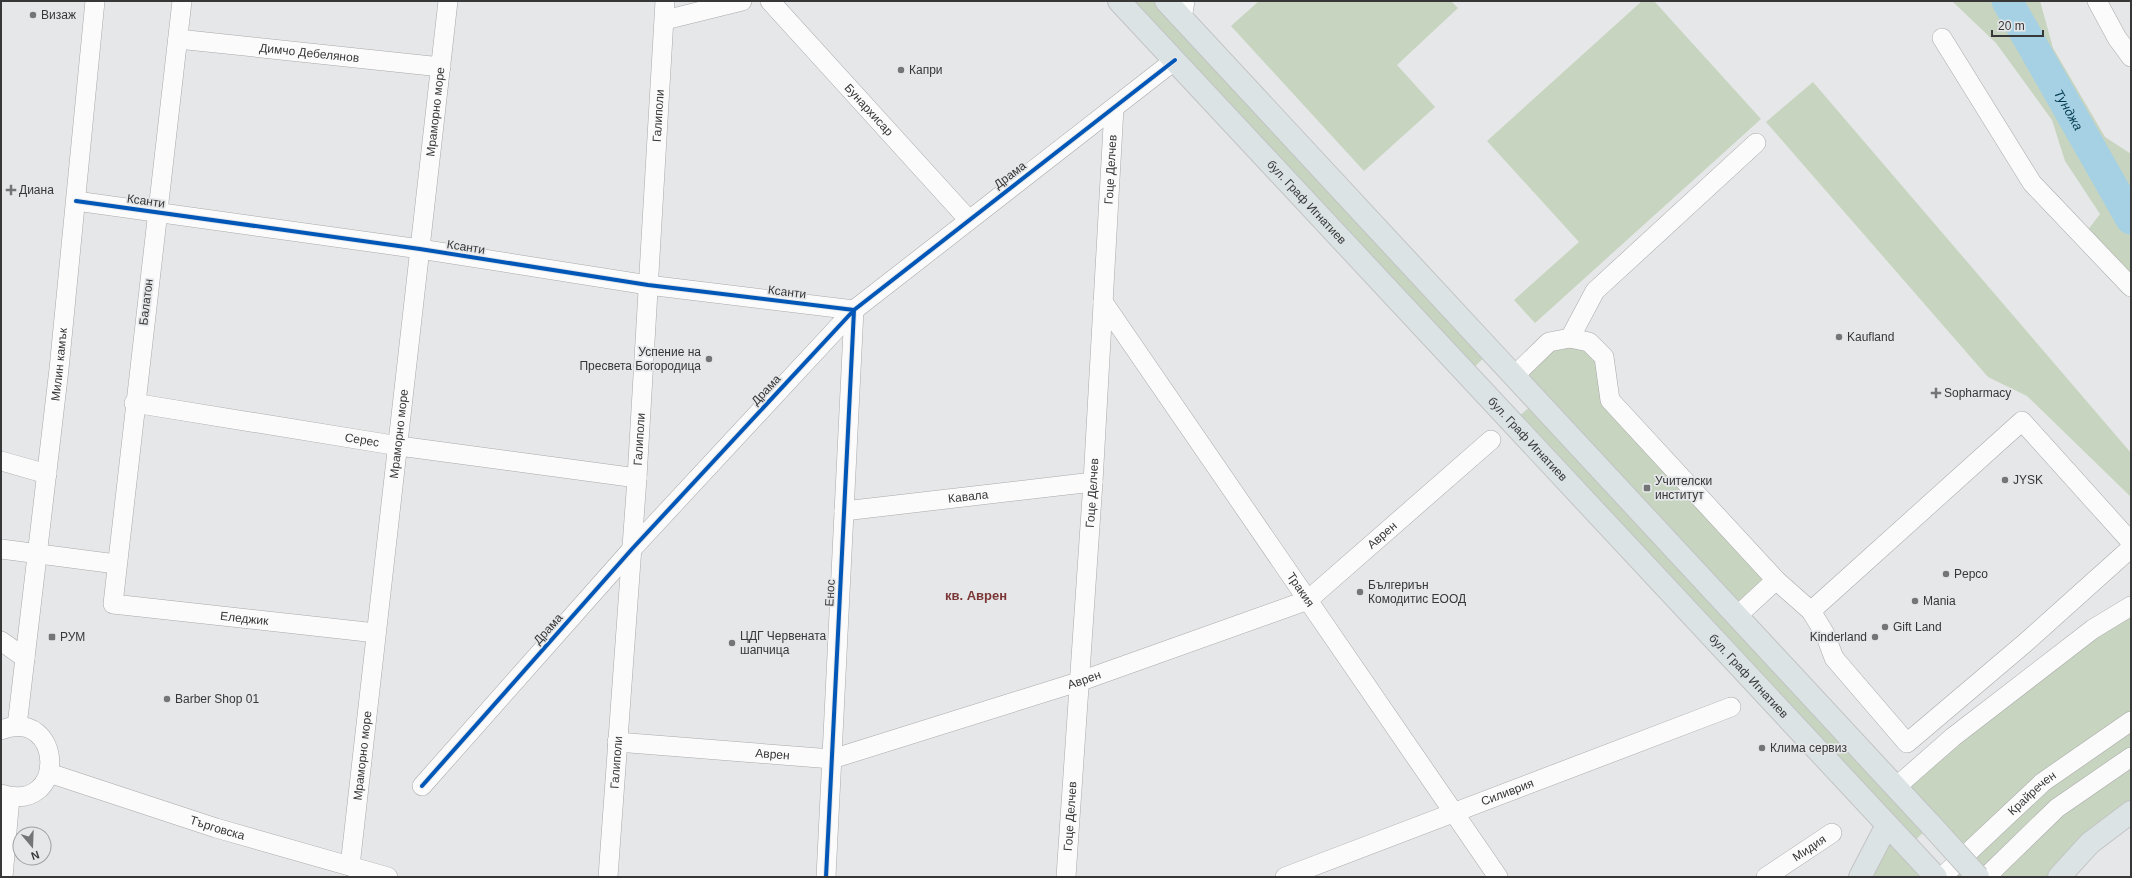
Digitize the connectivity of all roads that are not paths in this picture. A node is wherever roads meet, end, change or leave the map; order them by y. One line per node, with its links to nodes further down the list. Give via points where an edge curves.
1 (96, 1): 19 (street, Милин камък)
2 (182, 1): 13 (street, Балатон)
3 (448, 1): 16 (street, Мраморно море)
4 (665, 1): 11 (street, Галиполи)
5 (742, 1): 11 (street)
6 (770, 1): 21 (street, Бунархисар)
7 (1118, 1): 15 (main road, бул. Граф Игнатиев)
8 (1166, 1): 10 (main road)
9 (2097, 1): 14 (street, via 2117,38)
10 (1184, 9): 15 (main road); 28 (main road)
11 (665, 20): 23 (street, Галиполи)
12 (1942, 38): 24 (street, via 2032,183)
13 (178, 39): 16 (street, Димчо Дебелянов); 20 (street, Балатон)
14 (2131, 57)
15 (1175, 60): 17 (street, Драма); 29 (main road, бул. Граф Игнатиев)
16 (441, 67): 22 (street, Мраморно море)
17 (1114, 108): 21 (street, Драма); 25 (street, Гоце Делчев)
18 (1756, 143): 27 (street, via 1595,291)
19 (76, 201): 20 (street, Ксанти); 34 (street, Милин камък)
20 (156, 213): 22 (street, Ксанти); 30 (street, Балатон)
21 (968, 219): 26 (street, Драма)
22 (420, 249): 23 (street, Ксанти); 32 (street, Мраморно море)
23 (648, 285): 26 (street, Ксанти); 35 (street, Галиполи)
24 (2131, 287)
25 (1103, 302): 36 (street, Гоце Делчев); 45 (street, Тракия)
26 (854, 310): 37 (street, Енос); 41 (street, Драма)
27 (1570, 338): 28 (street, via 1549,342); 44 (street, via 1589,342 1604,357 1610,400)
28 (1514, 376): 29 (main road); 49 (main road)
29 (1490, 398): 66 (main road, бул. Граф Игнатиев)
30 (134, 403): 32 (street, Серес); 43 (street, Балатон)
31 (1491, 440): 45 (street, Аврен)
32 (399, 446): 35 (street, Серес); 50 (street, Мраморно море)
33 (1, 461): 34 (street)
34 (47, 474): 42 (street, Милин камък)
35 (637, 478): 41 (street, Галиполи)
36 (1093, 482): 37 (street, Кавала); 53 (street, Гоце Делчев)
37 (844, 511): 59 (street, Енос)
38 (2131, 542): 48 (street, via 2022,421)
39 (2131, 548): 48 (street, via 2025,643 1907,743 1834,658 1825,634)
40 (1, 549): 42 (street)
41 (632, 549): 57 (street, Галиполи); 61 (street, Драма)
42 (38, 554): 43 (street); 52 (street, Милин камък)
43 (116, 564): 46 (street, Балатон)
44 (1776, 580): 48 (street); 49 (street)
45 (1308, 600): 53 (street, Аврен); 64 (street, Тракия)
46 (113, 604): 50 (street, Еледжик)
47 (2131, 606): 62 (street, via 2093,629 1959,732)
48 (1811, 612)
49 (1737, 616): 62 (main road)
50 (376, 633): 68 (street, Мраморно море)
51 (1, 642): 52 (street)
52 (25, 658): 56 (street, Милин камък)
53 (1081, 681): 59 (street, Аврен); 73 (street, Гоце Делчев)
54 (1730, 707): 64 (street, Силиврия)
55 (2131, 721): 79 (street, Крайречен, via 2043,782)
56 (9, 728): 60 (street, via 35,732 48,746 51,764)
57 (617, 742): 59 (street, Аврен); 71 (street, Галиполи)
58 (2131, 757): 81 (street, via 2057,808)
59 (832, 758): 72 (street, Енос)
60 (49, 773): 63 (street, via 34,792 18,797); 68 (street, Търговска, via 216,828)
61 (422, 786)
62 (1896, 787): 80 (main road, bridge)
63 (5, 795): 69 (street)
64 (1454, 812): 74 (street, Силиврия); 75 (street, Тракия)
65 (2131, 812): 82 (main road, via 2090,843)
66 (1887, 825): 77 (main road); 78 (main road, бул. Граф Игнатиев)
67 (1832, 833): 76 (street, Мидия)
68 (350, 866): 70 (street, Търговска)
69 (3, 877)
70 (388, 877)
71 (608, 877)
72 (826, 877)
73 (1066, 877)
74 (1285, 877)
75 (1498, 877)
76 (1766, 877)
77 (1860, 877)
78 (1936, 877)
79 (1942, 877)
80 (1978, 877)
81 (1986, 877)
82 (2059, 877)

